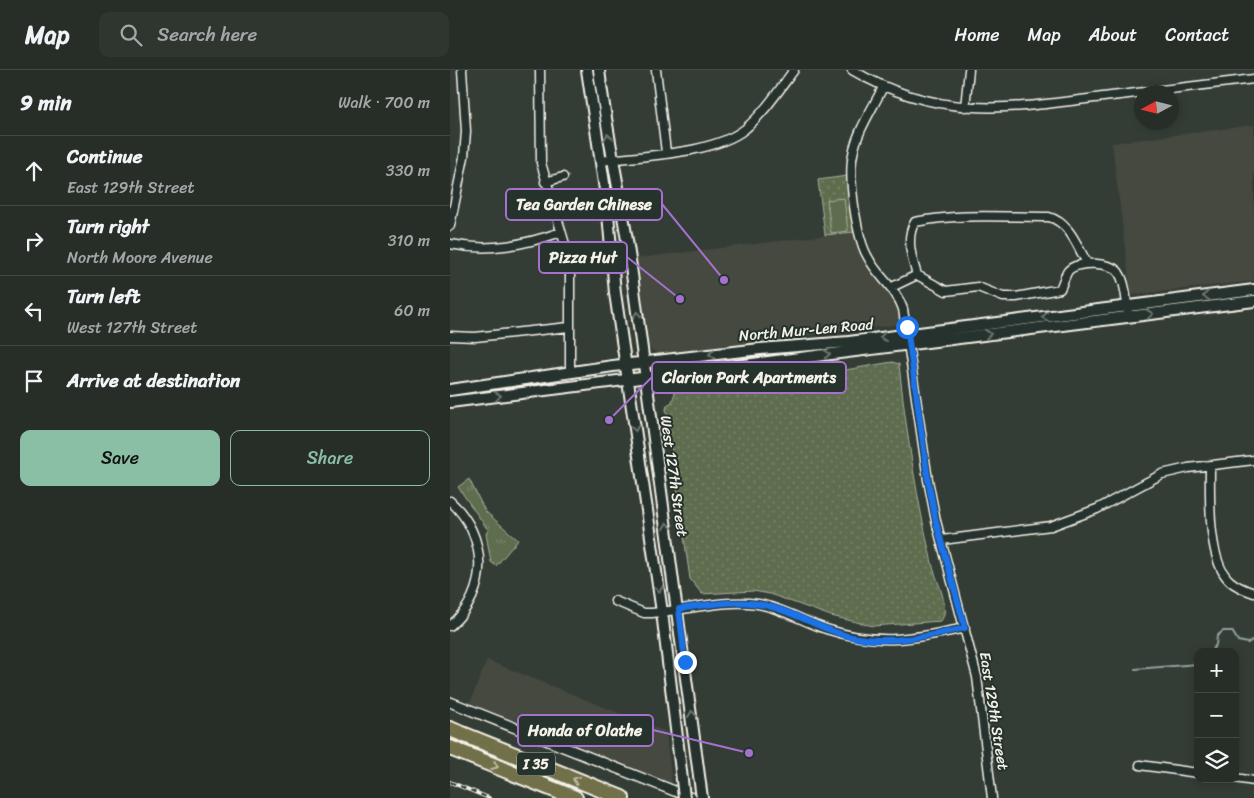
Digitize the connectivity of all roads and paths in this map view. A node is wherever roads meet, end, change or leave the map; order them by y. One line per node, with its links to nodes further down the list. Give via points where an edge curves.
1 (462, 70): 17 (street, via 466,131 464,157)
2 (540, 70): 16 (street, via 540,154)
3 (587, 70): 14 (main road, West 127th Street)
4 (599, 70): 13 (main road, West 127th Street, one-way to 4)
5 (656, 70): 12 (street)
6 (794, 70): 12 (street, via 759,114 739,133 705,147)
7 (852, 70): 10 (street)
8 (969, 70): 11 (street)
9 (1254, 78): 11 (street, via 1005,109)
10 (883, 87): 11 (street); 22 (street, East 129th Street, via 855,146 851,165 861,242 869,261)
11 (965, 108)
12 (666, 152): 13 (street)
13 (612, 159): 14 (street); 29 (main road, West 127th Street, one-way to 13, via 631,266)
14 (601, 161): 30 (main road, West 127th Street)
15 (563, 177): 16 (street)
16 (545, 182): 18 (street)
17 (450, 226)
18 (561, 232): 19 (street, via 500,248); 26 (street, via 570,270)
19 (450, 244)
20 (1086, 263): 21 (street, via 1068,271 1060,289 1016,297 1003,297 978,287 946,291); 21 (street, via 1063,223 1049,217 982,216 924,220 915,222 911,235 912,260); 25 (street, via 1114,267 1119,272)
21 (917, 275): 22 (street)
22 (892, 287): 28 (street, East 129th Street, via 901,302)
23 (1254, 290): 25 (main road, North Mur-Len Road, one-way to 25)
24 (1254, 302): 25 (main road, North Mur-Len Road, one-way to 24)
25 (1128, 312): 28 (main road, North Mur-Len Road)
26 (569, 327): 27 (street, via 475,337); 31 (street)
27 (450, 336)
28 (908, 339): 29 (main road, North Mur-Len Road, one-way to 29); 32 (main road, North Mur-Len Road, one-way to 28); 39 (street, East 129th Street, via 928,480)
29 (643, 363): 30 (main road, North Mur-Len Road); 32 (main road, West 127th Street)
30 (626, 365): 31 (main road, North Mur-Len Road); 33 (main road, West 127th Street)
31 (570, 372): 34 (main road, North Mur-Len Road)
32 (645, 378): 33 (main road, North Mur-Len Road); 42 (main road, West 127th Street, one-way to 32)
33 (628, 380): 35 (main road, North Mur-Len Road, one-way to 33); 43 (main road, West 127th Street, one-way to 43)
34 (450, 390)
35 (450, 402)
36 (1254, 460): 37 (street)
37 (1210, 465): 39 (street, via 1162,474 1096,509 1051,526); 40 (street, via 1210,504 1220,566 1229,580)
38 (450, 501): 44 (street, via 472,529 480,558 472,597 465,611)
39 (942, 540): 45 (street, East 129th Street)
40 (1254, 593)
41 (615, 601): 43 (street, via 644,613)
42 (679, 609): 43 (street); 45 (street, via 737,602 760,604 826,629 879,640 913,639); 57 (main road, West 127th Street, one-way to 42)
43 (662, 612): 55 (main road, West 127th Street, bridge)
44 (450, 626)
45 (965, 628): 58 (street, East 129th Street, via 977,677)
46 (450, 702): 56 (street)
47 (450, 729): 54 (highway, I 35, one-way to 47)
48 (450, 748): 53 (highway, I 35, one-way to 53)
49 (1140, 765): 50 (street)
50 (1194, 772)
51 (1239, 778): 52 (street)
52 (1254, 780)
53 (575, 798)
54 (622, 798)
55 (684, 798)
56 (692, 798)
57 (702, 798)
58 (992, 798)

